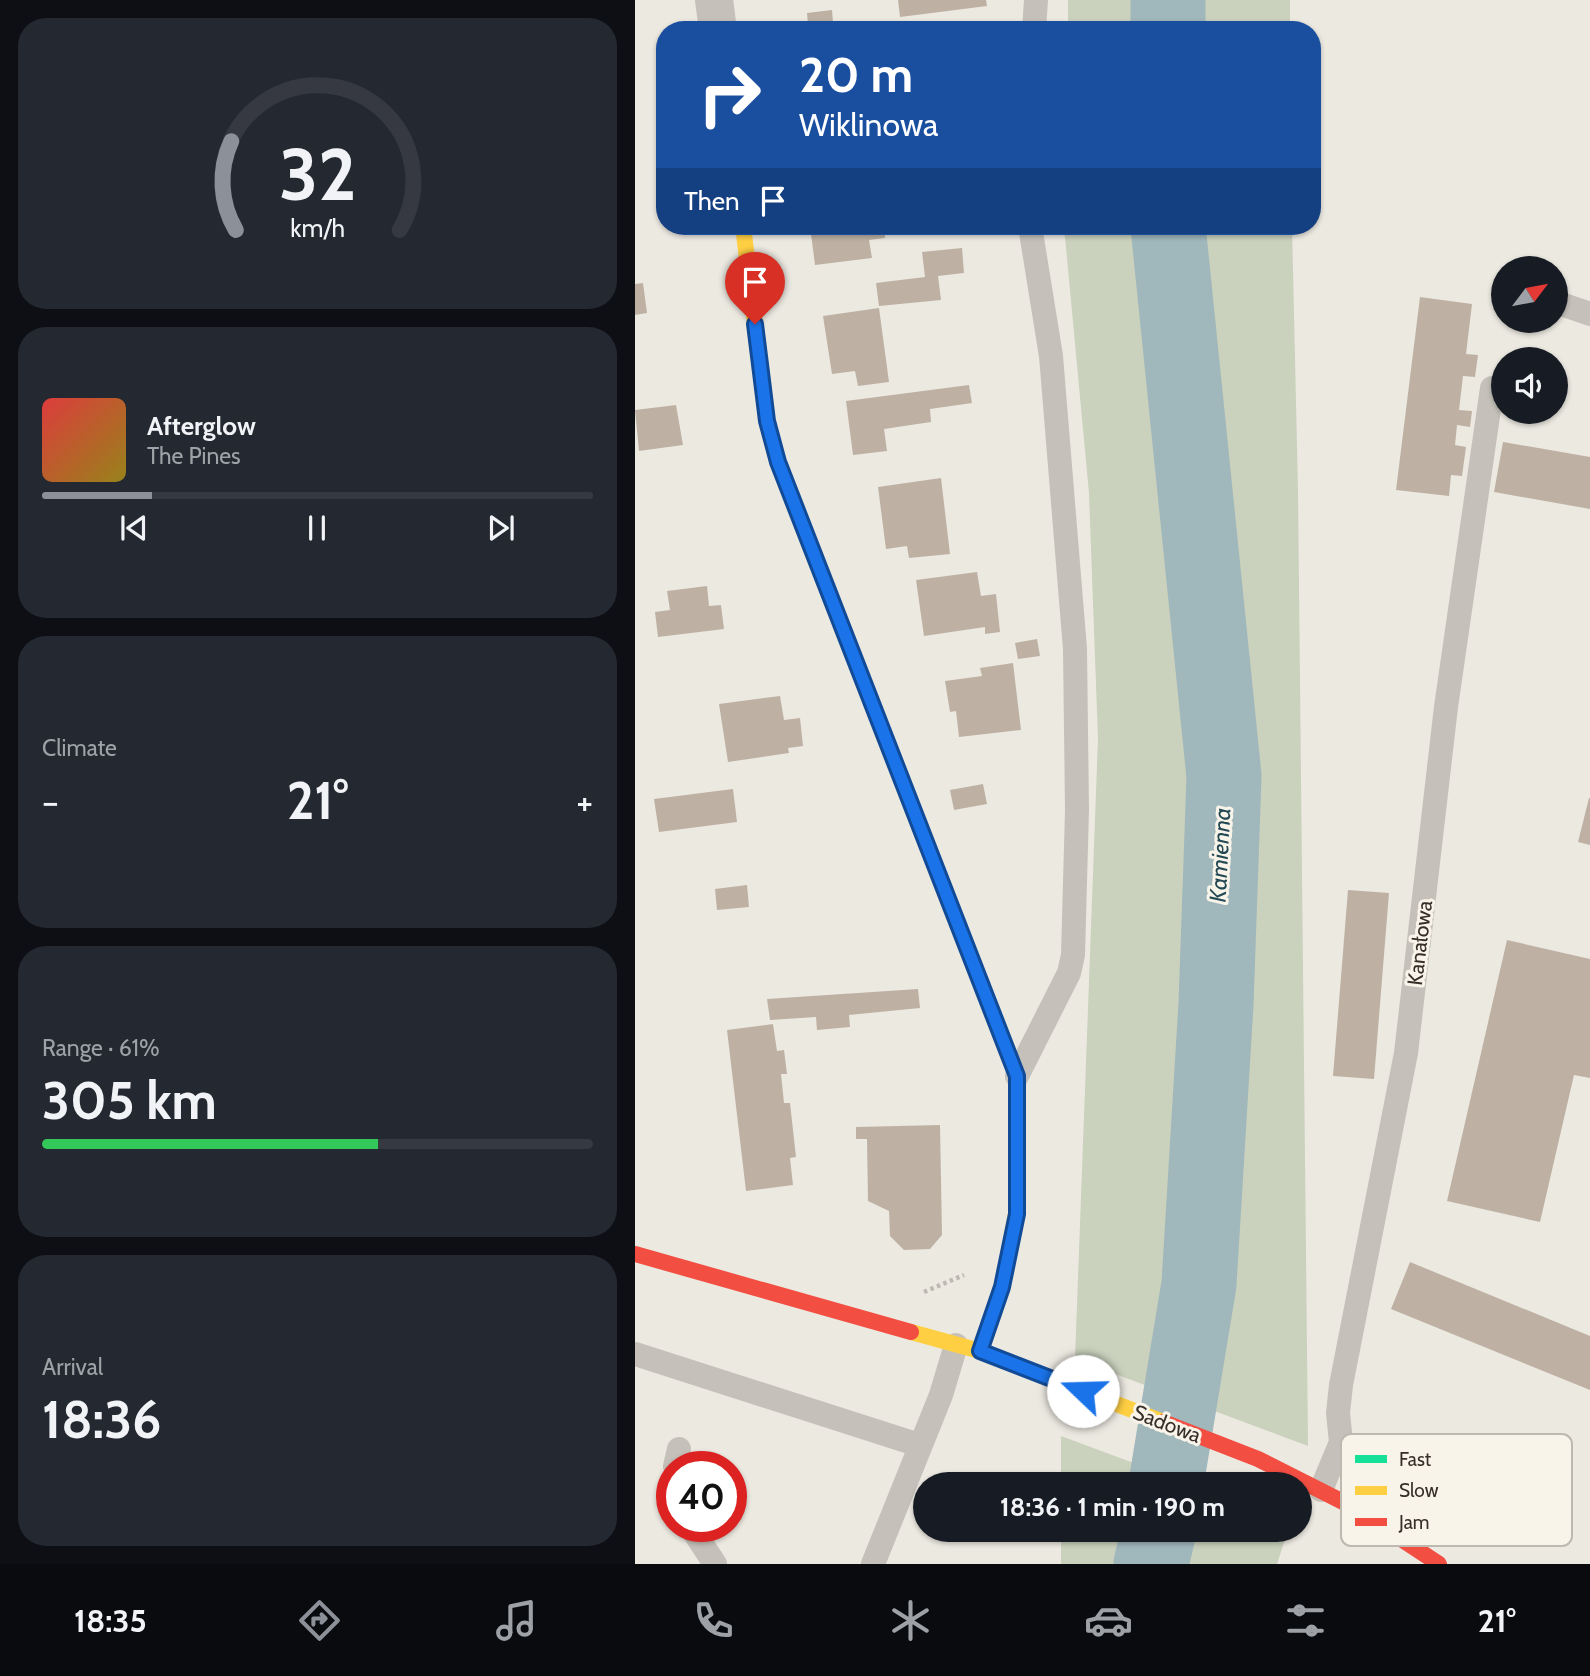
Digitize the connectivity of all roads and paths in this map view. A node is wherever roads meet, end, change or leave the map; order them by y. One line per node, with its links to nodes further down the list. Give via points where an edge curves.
1 (714, 0): 3 (street)
2 (1036, 0): 4 (lane)
3 (717, 21)
4 (1035, 21)
5 (744, 235): 10 (street, via 767,421 778,462)
6 (1031, 235): 10 (lane, via 1051,356 1064,495 1075,649 1077,810 1069,974)
7 (1568, 306): 8 (lane)
8 (1590, 314)
9 (1491, 395): 18 (lane, Kanałowa, via 1446,707 1406,1052 1341,1385 1341,1442)
10 (1017, 1076): 15 (street, via 1017,1214 1002,1287)
11 (635, 1254): 14 (street, Sadowa)
12 (973, 1273): 13 (path, via 934,1285)
13 (919, 1295)
14 (956, 1345): 15 (street, Sadowa); 17 (lane)
15 (980, 1351): 18 (street, Sadowa, via 1258,1459)
16 (635, 1354): 17 (lane)
17 (919, 1446): 24 (lane)
18 (1315, 1487): 19 (street, Sadowa)
19 (1341, 1501)
20 (701, 1542): 23 (lane)
21 (1411, 1546): 22 (street, Sadowa)
22 (1436, 1563)
23 (715, 1564)
24 (872, 1564)

